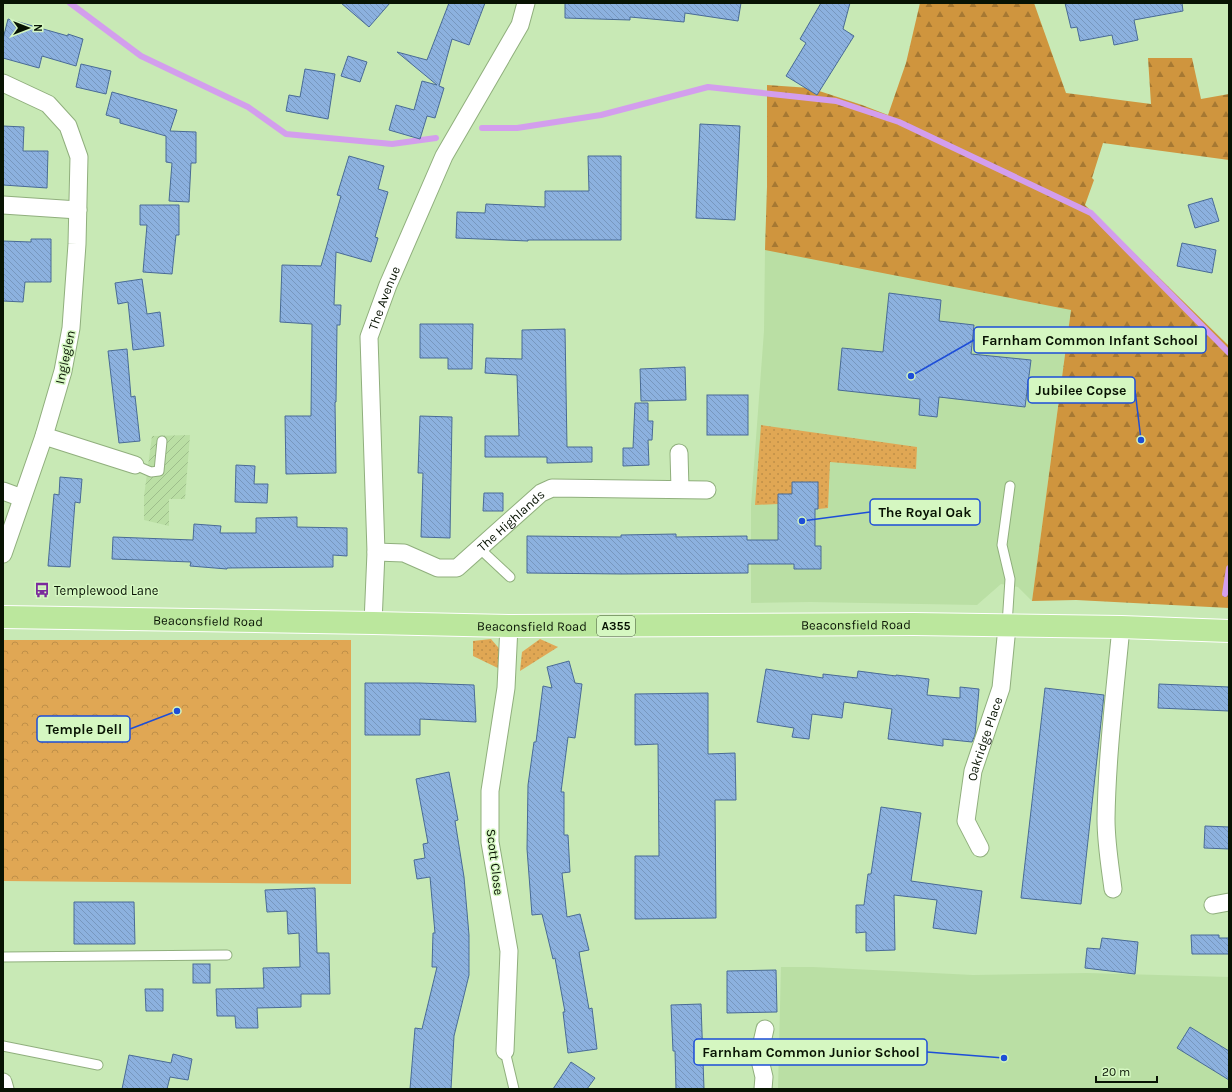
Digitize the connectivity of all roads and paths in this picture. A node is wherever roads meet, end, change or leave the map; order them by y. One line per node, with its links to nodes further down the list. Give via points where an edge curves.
1 (526, 3): 15 (street, The Avenue, via 520,25 444,156 388,285 369,337)
2 (3, 83): 4 (street, Ingleglen, via 48,104 68,126 79,158)
3 (3, 205): 4 (street)
4 (78, 210): 5 (street, Ingleglen, via 71,328 63,371)
5 (44, 436): 8 (street); 13 (street, Ingleglen)
6 (162, 440): 8 (lane, via 159,471 151,472)
7 (679, 453): 10 (street)
8 (135, 465)
9 (1010, 486): 21 (lane, via 1002,546 1010,579)
10 (680, 489): 11 (street, The Highlands); 14 (street, The Highlands, via 552,488 541,493)
11 (707, 490)
12 (3, 492): 13 (street)
13 (22, 498): 16 (street, Ingleglen)
14 (479, 548): 15 (street, The Highlands, via 457,568 438,568 404,553); 17 (lane)
15 (376, 552): 19 (street, The Avenue)
16 (3, 554)
17 (510, 577)
18 (3, 617): 19 (main road, Beaconsfield Road / A355)
19 (374, 622): 20 (main road, Beaconsfield Road / A355)
20 (509, 626): 21 (main road, Beaconsfield Road / A355, via 913,624); 30 (street, Scott Close, via 506,688 490,798 490,842 509,951)
21 (1006, 627): 22 (main road, Beaconsfield Road / A355); 24 (street, Oakridge Place, via 1001,688 972,771 966,821)
22 (1121, 627): 23 (main road, Beaconsfield Road / A355); 25 (street, via 1106,820)
23 (1229, 631)
24 (980, 848)
25 (1114, 889)
26 (227, 955): 27 (lane)
27 (3, 957)
28 (765, 1029): 35 (street, via 759,1056 764,1077)
29 (3, 1046): 31 (lane)
30 (505, 1051): 34 (lane)
31 (98, 1064)
32 (3, 1082): 33 (street)
33 (5, 1089)
34 (514, 1089)
35 (763, 1089)

